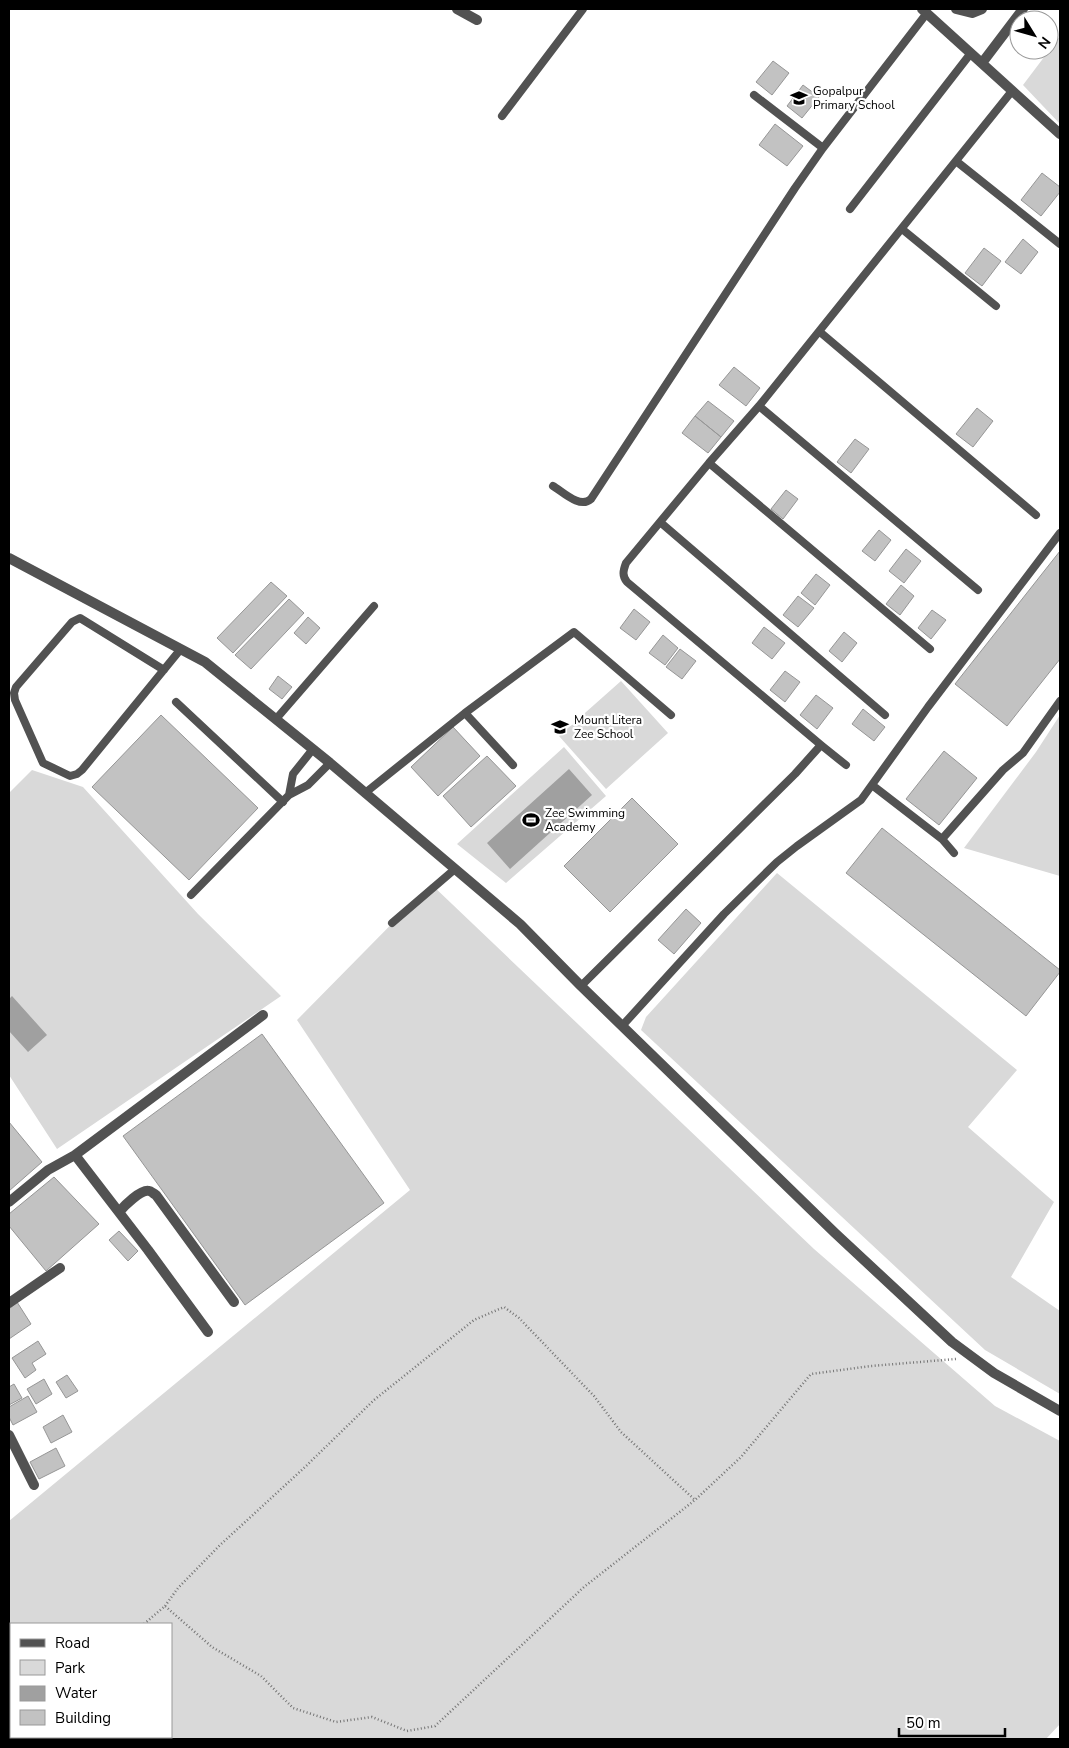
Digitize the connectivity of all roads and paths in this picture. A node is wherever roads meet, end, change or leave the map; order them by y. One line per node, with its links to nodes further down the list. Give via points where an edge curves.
1 (456, 9): 7 (street)
2 (583, 9): 12 (lane)
3 (956, 9): 4 (street, via 972,13)
4 (982, 9)
5 (1023, 9): 9 (street)
6 (926, 10): 8 (street); 14 (lane)
7 (477, 20)
8 (971, 53): 9 (street); 16 (lane)
9 (982, 63): 10 (street)
10 (1012, 91): 13 (street); 15 (lane)
11 (754, 94): 14 (lane)
12 (502, 116)
13 (1060, 134)
14 (824, 148): 23 (lane, via 588,502 580,503)
15 (956, 161): 17 (lane); 18 (lane)
16 (850, 209)
17 (902, 229): 19 (lane); 20 (lane)
18 (1060, 244)
19 (996, 306)
20 (820, 332): 21 (lane); 24 (lane)
21 (759, 406): 22 (lane); 28 (lane)
22 (709, 462): 25 (lane); 30 (lane)
23 (553, 486)
24 (1036, 515)
25 (660, 522): 37 (lane); 39 (lane, via 626,563 624,578)
26 (1060, 533): 44 (lane)
27 (9, 558): 31 (street)
28 (978, 590)
29 (374, 606): 38 (lane)
30 (930, 649)
31 (180, 650): 32 (lane); 38 (street, via 205,662)
32 (164, 670): 32 (lane, via 77,774 70,776 43,763 14,693 72,622 80,618)
33 (1060, 701): 47 (lane, via 1023,753 1003,770)
34 (176, 702): 46 (lane)
35 (465, 713): 36 (lane, via 574,632); 42 (lane); 45 (lane)
36 (671, 714)
37 (885, 715)
38 (276, 719): 40 (street)
39 (821, 745): 43 (lane); 52 (lane, via 796,774)
40 (313, 749): 41 (street); 46 (lane, via 293,774)
41 (330, 763): 45 (street); 46 (lane, via 308,785)
42 (513, 765)
43 (846, 765)
44 (872, 785): 47 (lane); 54 (lane, via 861,800 777,862 724,914)
45 (365, 793): 49 (street)
46 (286, 798): 50 (lane)
47 (942, 839): 48 (lane)
48 (954, 853)
49 (455, 869): 51 (lane); 52 (street, via 520,924)
50 (191, 895)
51 (392, 923)
52 (581, 986): 54 (street)
53 (262, 1015): 55 (street)
54 (622, 1026): 62 (street, via 835,1233)
55 (75, 1155): 56 (street, via 48,1170); 57 (street)
56 (9, 1202)
57 (118, 1212): 59 (street, via 144,1191 156,1195); 61 (street)
58 (60, 1268): 60 (street)
59 (234, 1302)
60 (9, 1303)
61 (208, 1332)
62 (972, 1358): 63 (street); 66 (path, via 811,1374 741,1457)
63 (1060, 1411)
64 (9, 1435): 65 (street)
65 (34, 1485)
66 (695, 1500): 67 (path, via 584,1587 435,1726 407,1731 372,1717 336,1722 292,1708 261,1676 212,1647); 67 (path, via 621,1432 594,1396 519,1318 504,1307 474,1320 374,1400 219,1546)
67 (165, 1606): 68 (path)
68 (145, 1623)

